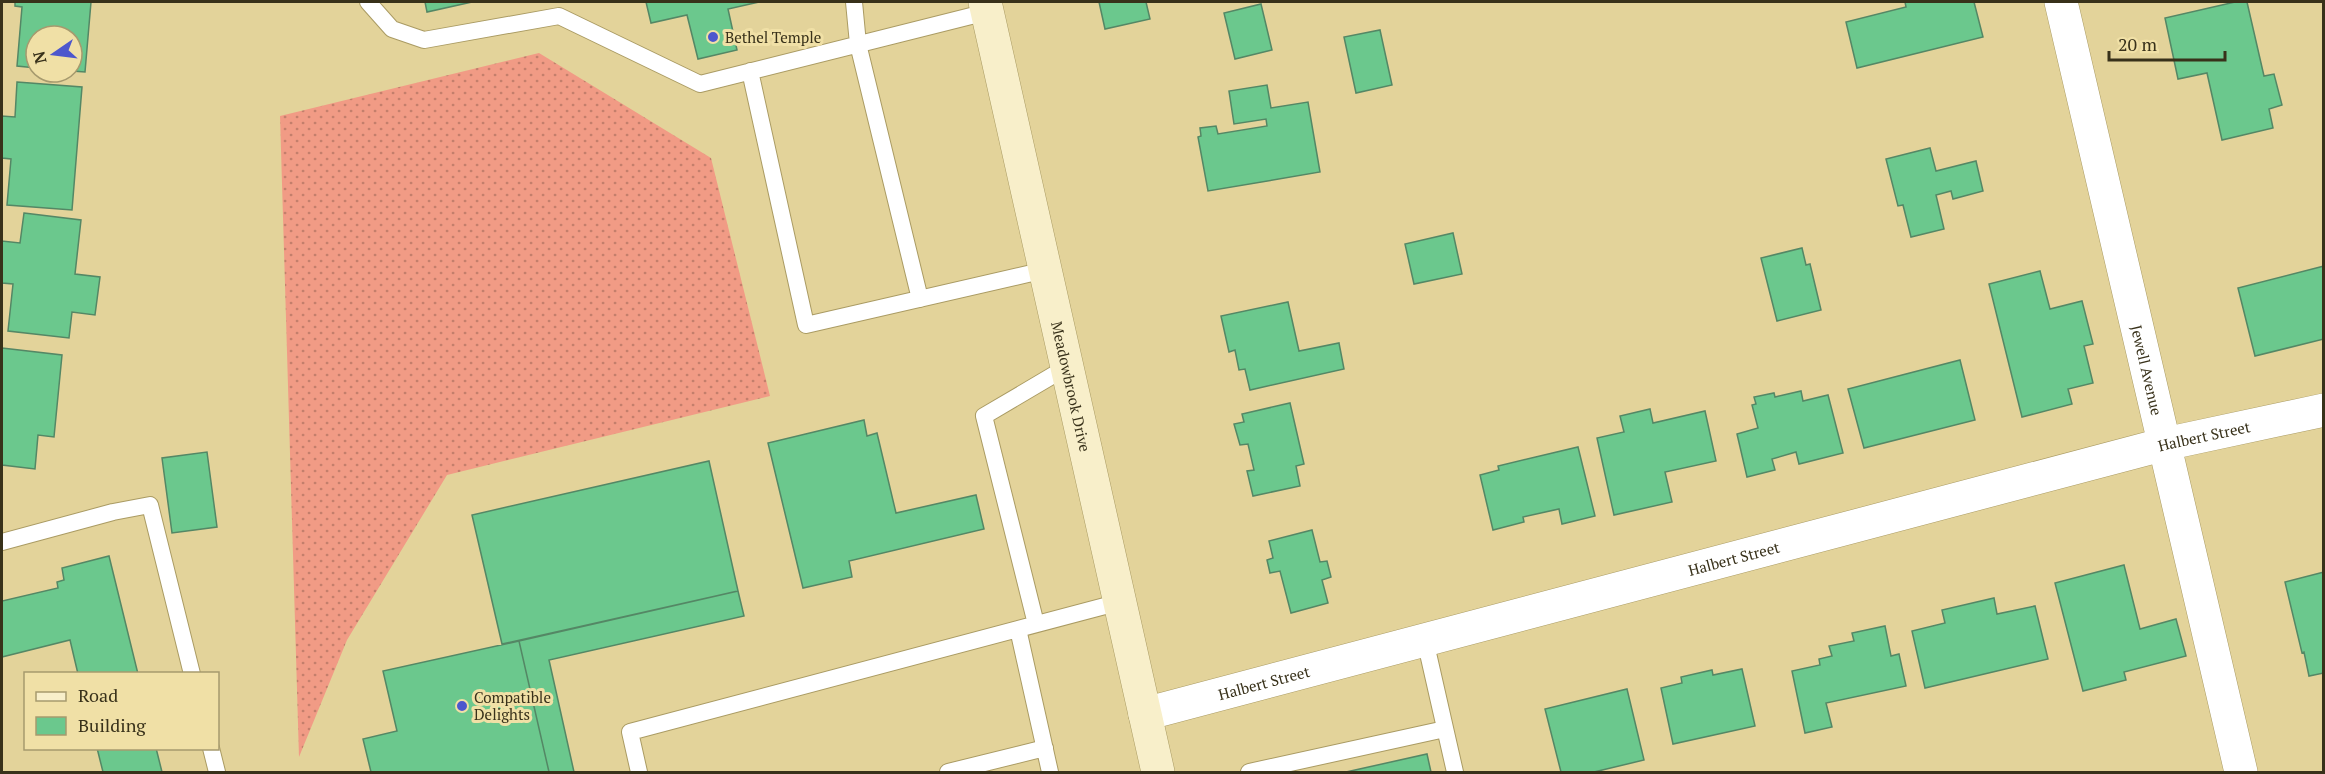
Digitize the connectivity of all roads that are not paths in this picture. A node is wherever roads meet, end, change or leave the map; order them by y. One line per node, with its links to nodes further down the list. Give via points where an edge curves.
1 (368, 2): 6 (lane, via 392,29 424,40 559,16 700,84)
2 (854, 2): 5 (lane)
3 (2061, 2): 11 (street, Jewell Avenue)
4 (986, 7): 5 (lane); 7 (main road, Meadowbrook Drive)
5 (858, 44): 6 (lane); 8 (lane)
6 (750, 71): 8 (lane, via 806,325)
7 (1045, 270): 8 (lane); 9 (main road, Meadowbrook Drive)
8 (920, 299)
9 (1067, 367): 13 (main road, Meadowbrook Drive); 14 (lane, via 984,416)
10 (2324, 410): 11 (street, Halbert Street)
11 (2165, 444): 16 (street, Halbert Street); 29 (street, Jewell Avenue)
12 (2, 542): 17 (lane, via 150,505)
13 (1120, 602): 14 (lane); 18 (main road, Meadowbrook Drive)
14 (1036, 624): 15 (lane)
15 (1018, 629): 20 (lane); 24 (lane, via 630,732)
16 (1425, 639): 18 (street, Halbert Street); 19 (lane)
17 (192, 672)
18 (1145, 714): 27 (main road, Meadowbrook Drive)
19 (1445, 729): 22 (lane); 28 (lane)
20 (1045, 748): 25 (lane); 26 (lane)
21 (212, 750): 23 (lane)
22 (1259, 771)
23 (217, 772)
24 (639, 772)
25 (948, 772)
26 (1050, 772)
27 (1158, 772)
28 (1455, 772)
29 (2241, 772)

